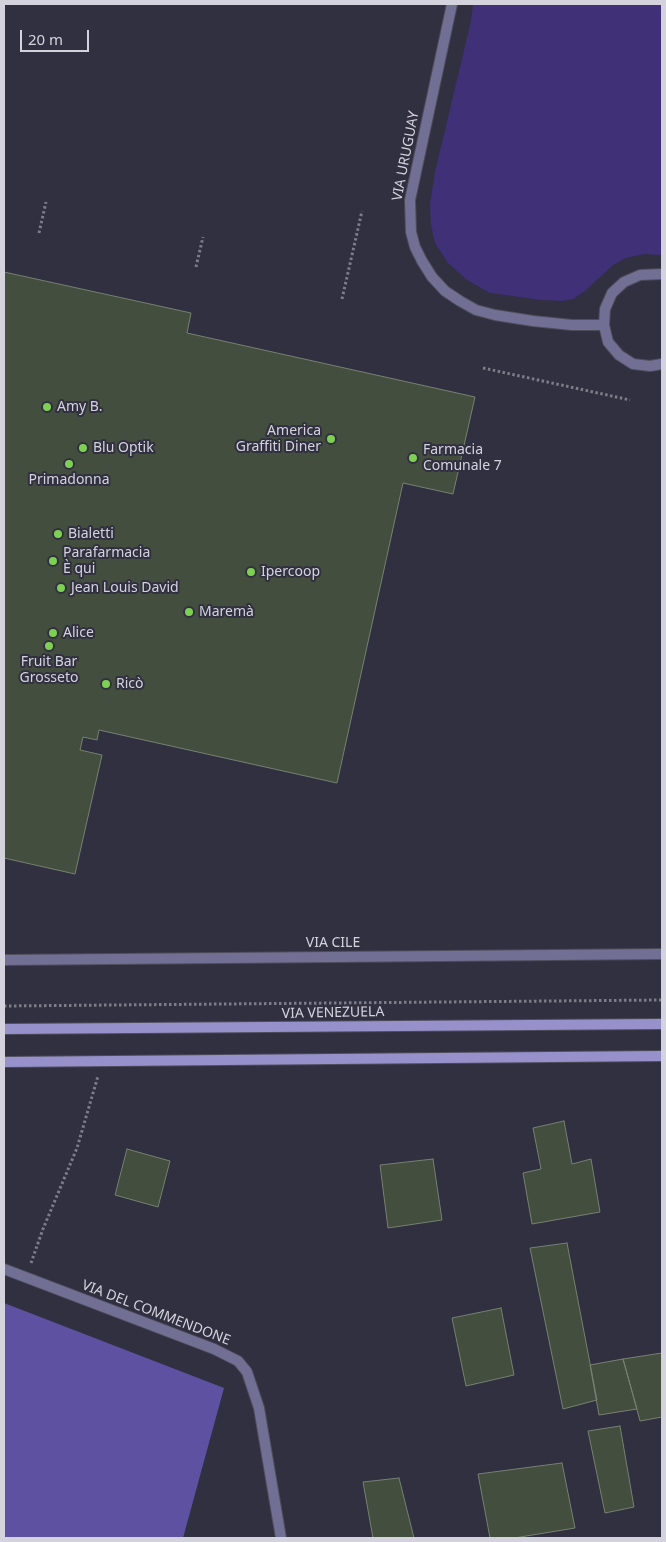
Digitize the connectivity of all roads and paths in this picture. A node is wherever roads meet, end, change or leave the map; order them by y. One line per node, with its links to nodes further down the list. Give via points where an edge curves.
1 (452, 4): 9 (street, VIA URUGUAY, via 410,200 415,247 432,277 445,291 476,310 572,326)
2 (46, 202): 4 (path)
3 (362, 211): 8 (path)
4 (39, 232)
5 (203, 237): 6 (path)
6 (196, 267)
7 (662, 274): 9 (street, via 640,275 624,282 612,294 605,308)
8 (342, 299)
9 (604, 326): 10 (street, via 608,342 619,355 633,364)
10 (662, 364)
11 (483, 368): 12 (path)
12 (630, 400)
13 (662, 954): 14 (street, VIA CILE)
14 (4, 960)
15 (662, 1000): 16 (path)
16 (4, 1006)
17 (662, 1024): 18 (main road, VIA VENEZUELA)
18 (4, 1029)
19 (662, 1056): 20 (main road)
20 (102, 1061): 21 (main road); 23 (path, via 78,1148)
21 (4, 1062)
22 (4, 1269): 23 (street, VIA DEL COMMENDONE)
23 (26, 1278): 24 (street, VIA DEL COMMENDONE, via 214,1348 238,1361 247,1372 259,1408)
24 (281, 1538)

